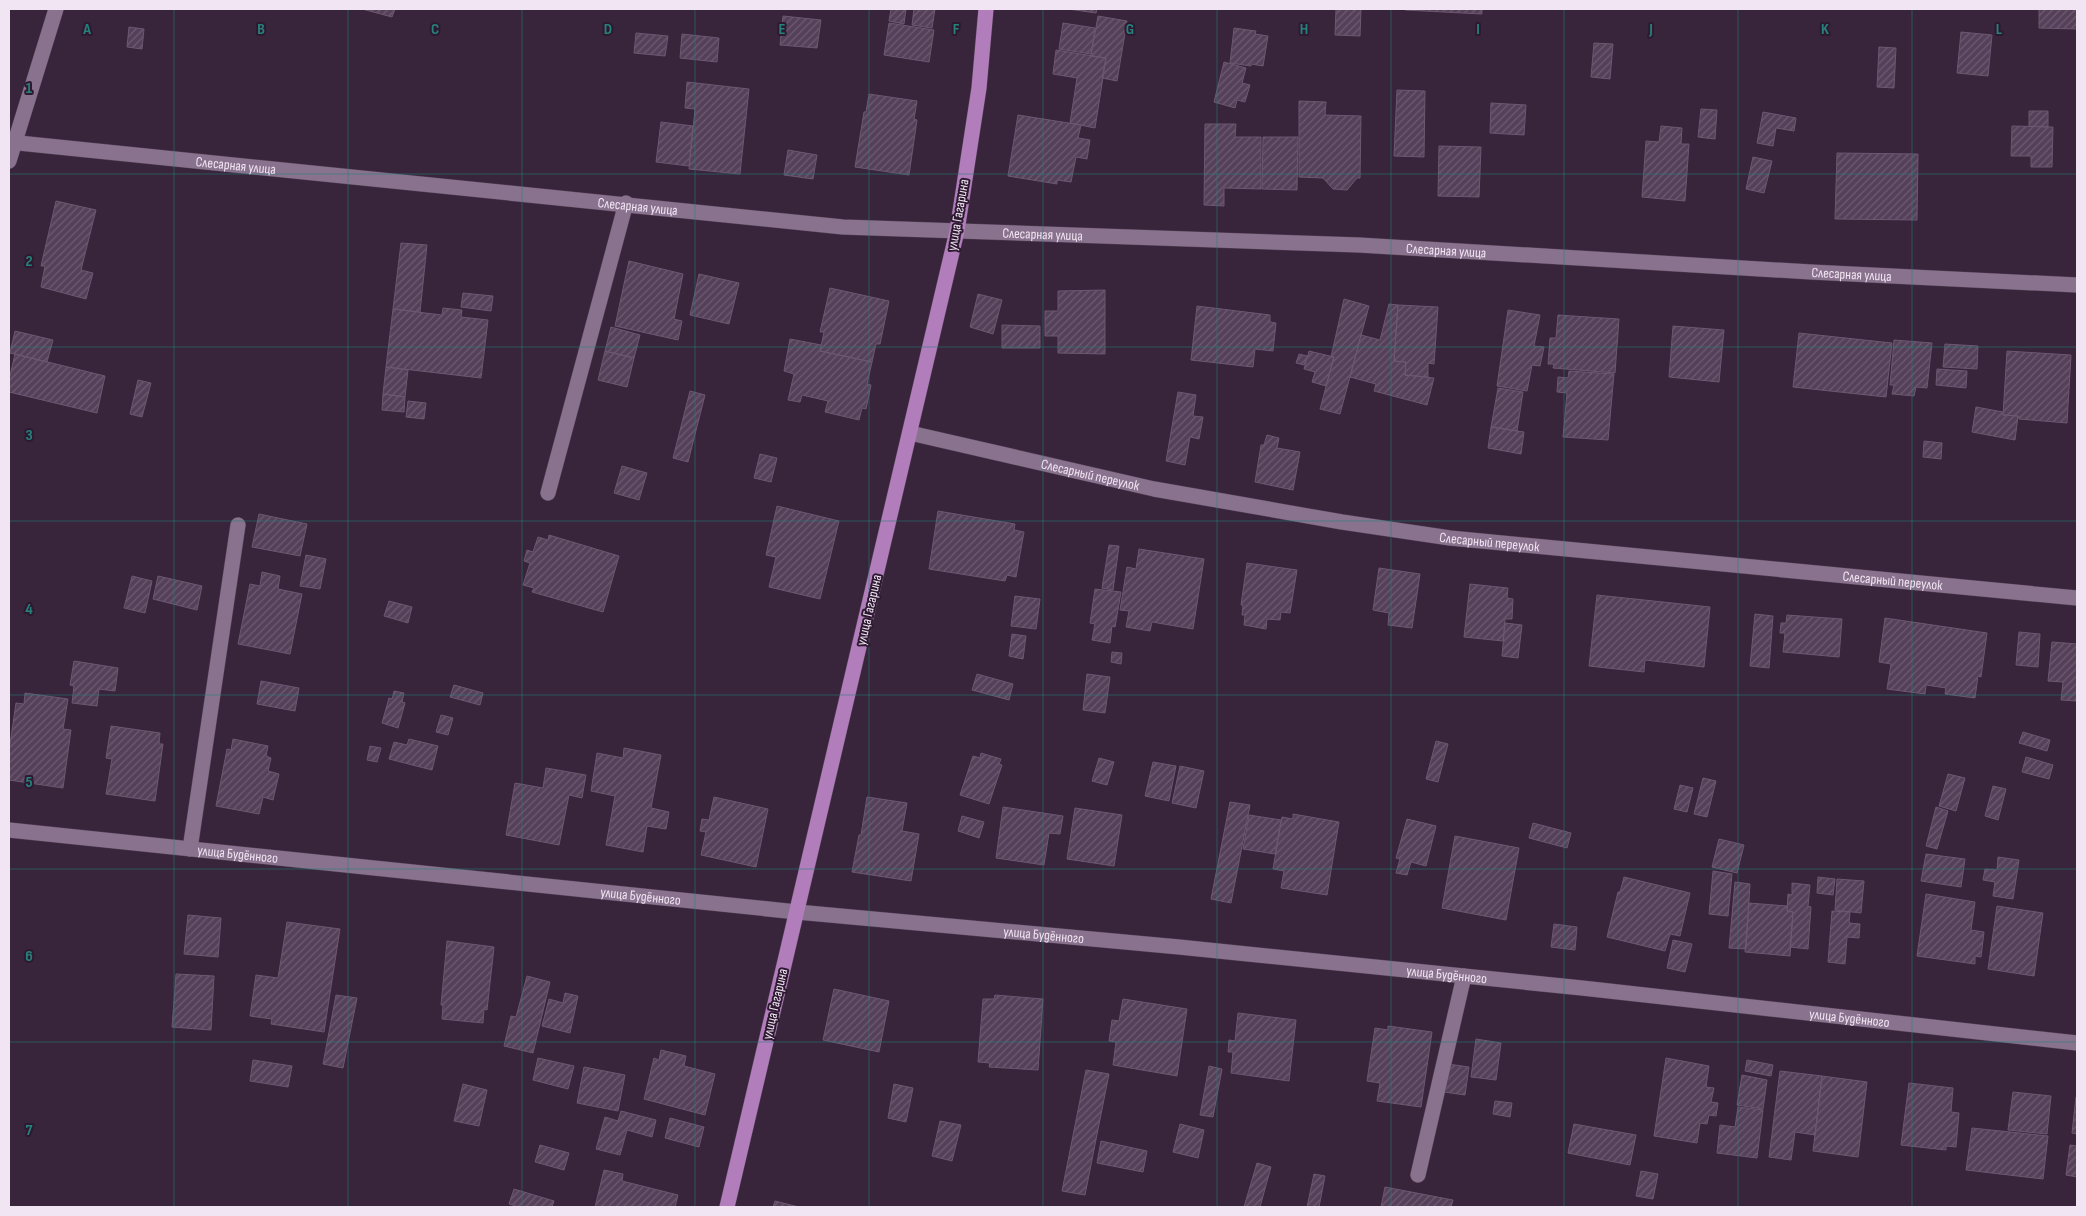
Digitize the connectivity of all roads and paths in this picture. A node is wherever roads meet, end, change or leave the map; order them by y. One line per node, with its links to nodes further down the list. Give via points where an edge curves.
1 (56, 9): 3 (street)
2 (986, 9): 6 (main road, улица Гагарина, via 979,88)
3 (11, 142): 4 (street); 5 (street, Слесарная улица)
4 (9, 161)
5 (626, 203): 6 (street, Слесарная улица, via 814,224); 9 (street)
6 (957, 231): 7 (street, Слесарная улица, via 1359,245); 8 (main road, улица Гагарина)
7 (2077, 285)
8 (910, 433): 11 (street, Слесарный переулок, via 1154,489 1450,538); 14 (main road, улица Гагарина)
9 (548, 493)
10 (238, 525): 13 (street)
11 (2077, 598)
12 (9, 830): 13 (street, улица Будённого)
13 (190, 849): 14 (street, улица Будённого)
14 (797, 912): 15 (street, улица Будённого); 18 (main road, улица Гагарина)
15 (1464, 976): 16 (street, улица Будённого); 17 (street)
16 (2077, 1043)
17 (1418, 1175)
18 (727, 1207)

